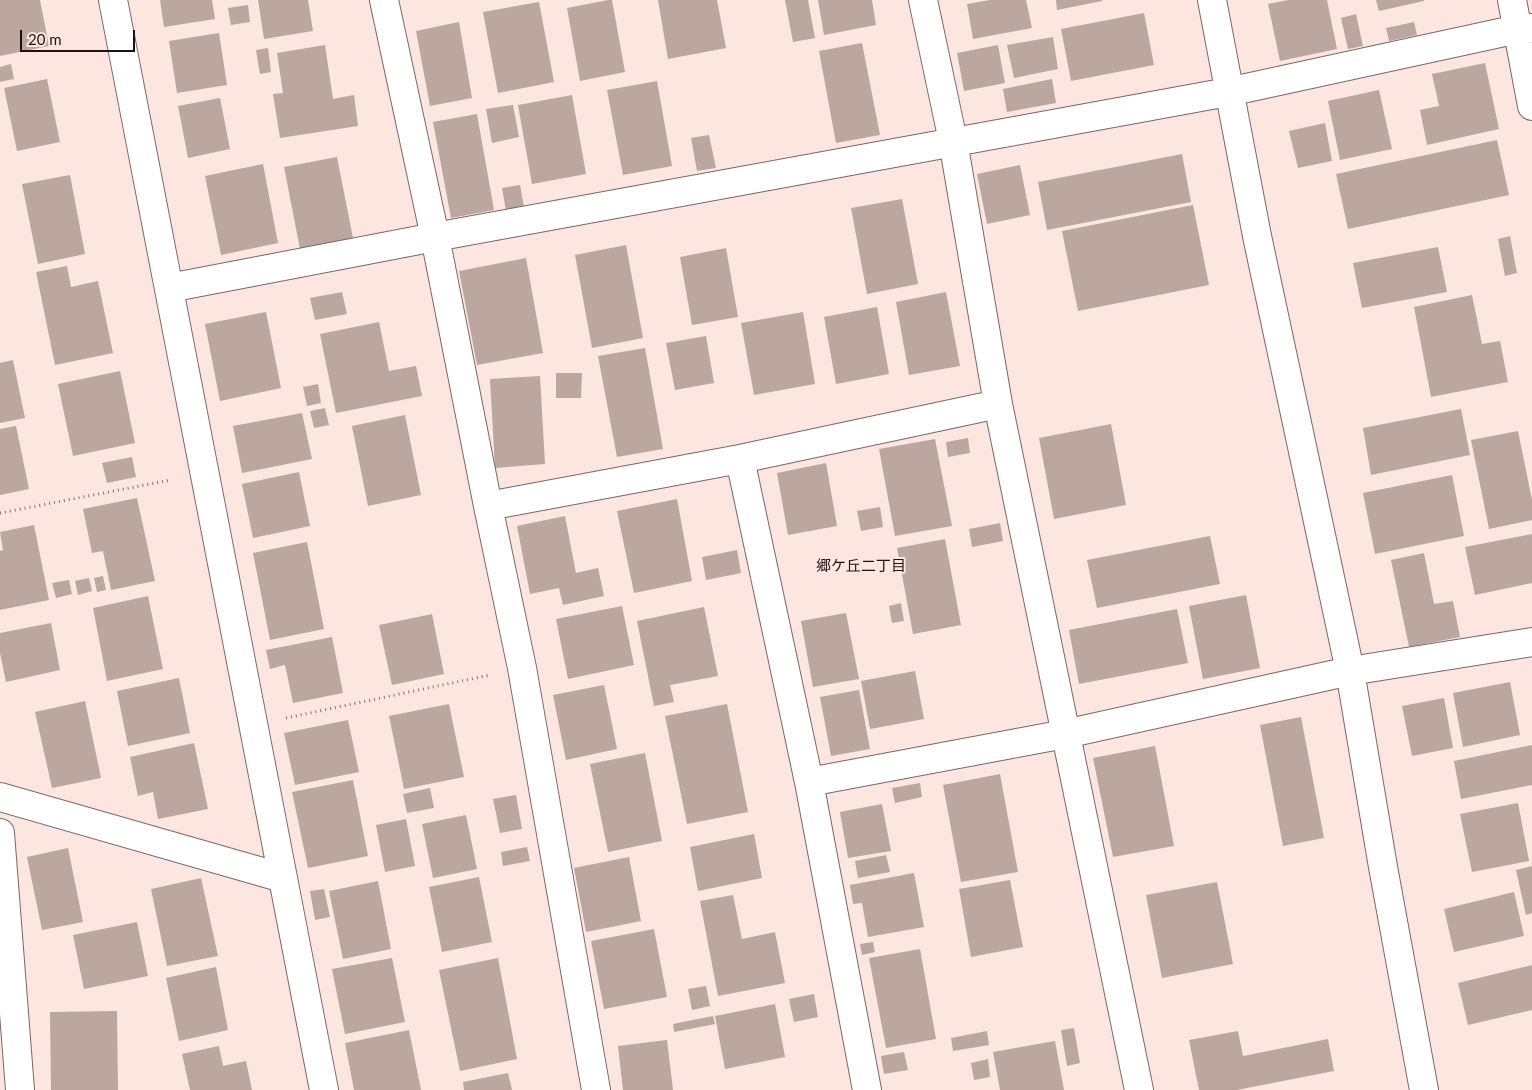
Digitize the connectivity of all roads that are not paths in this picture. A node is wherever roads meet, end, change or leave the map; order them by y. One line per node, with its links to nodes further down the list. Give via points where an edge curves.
1 (113, 0): 11 (street)
2 (384, 0): 10 (street)
3 (923, 0): 9 (street)
4 (1212, 0): 7 (street)
5 (1512, 0): 6 (street)
6 (1525, 29): 7 (street); 8 (street)
7 (1228, 92): 9 (street); 16 (street)
8 (1532, 106)
9 (953, 141): 10 (street); 12 (street)
10 (435, 236): 11 (street); 14 (street)
11 (169, 288): 21 (street)
12 (998, 404): 13 (street); 17 (street)
13 (740, 459): 14 (street); 18 (street)
14 (488, 506): 24 (street, via 522,668)
15 (1532, 642): 16 (street)
16 (1350, 671): 17 (street); 27 (street)
17 (1064, 734): 18 (street); 26 (street)
18 (808, 782): 25 (street)
19 (0, 798): 21 (street)
20 (0, 833): 22 (street)
21 (283, 878): 23 (street)
22 (20, 1090)
23 (324, 1090)
24 (596, 1090)
25 (867, 1090)
26 (1139, 1090)
27 (1424, 1090)

